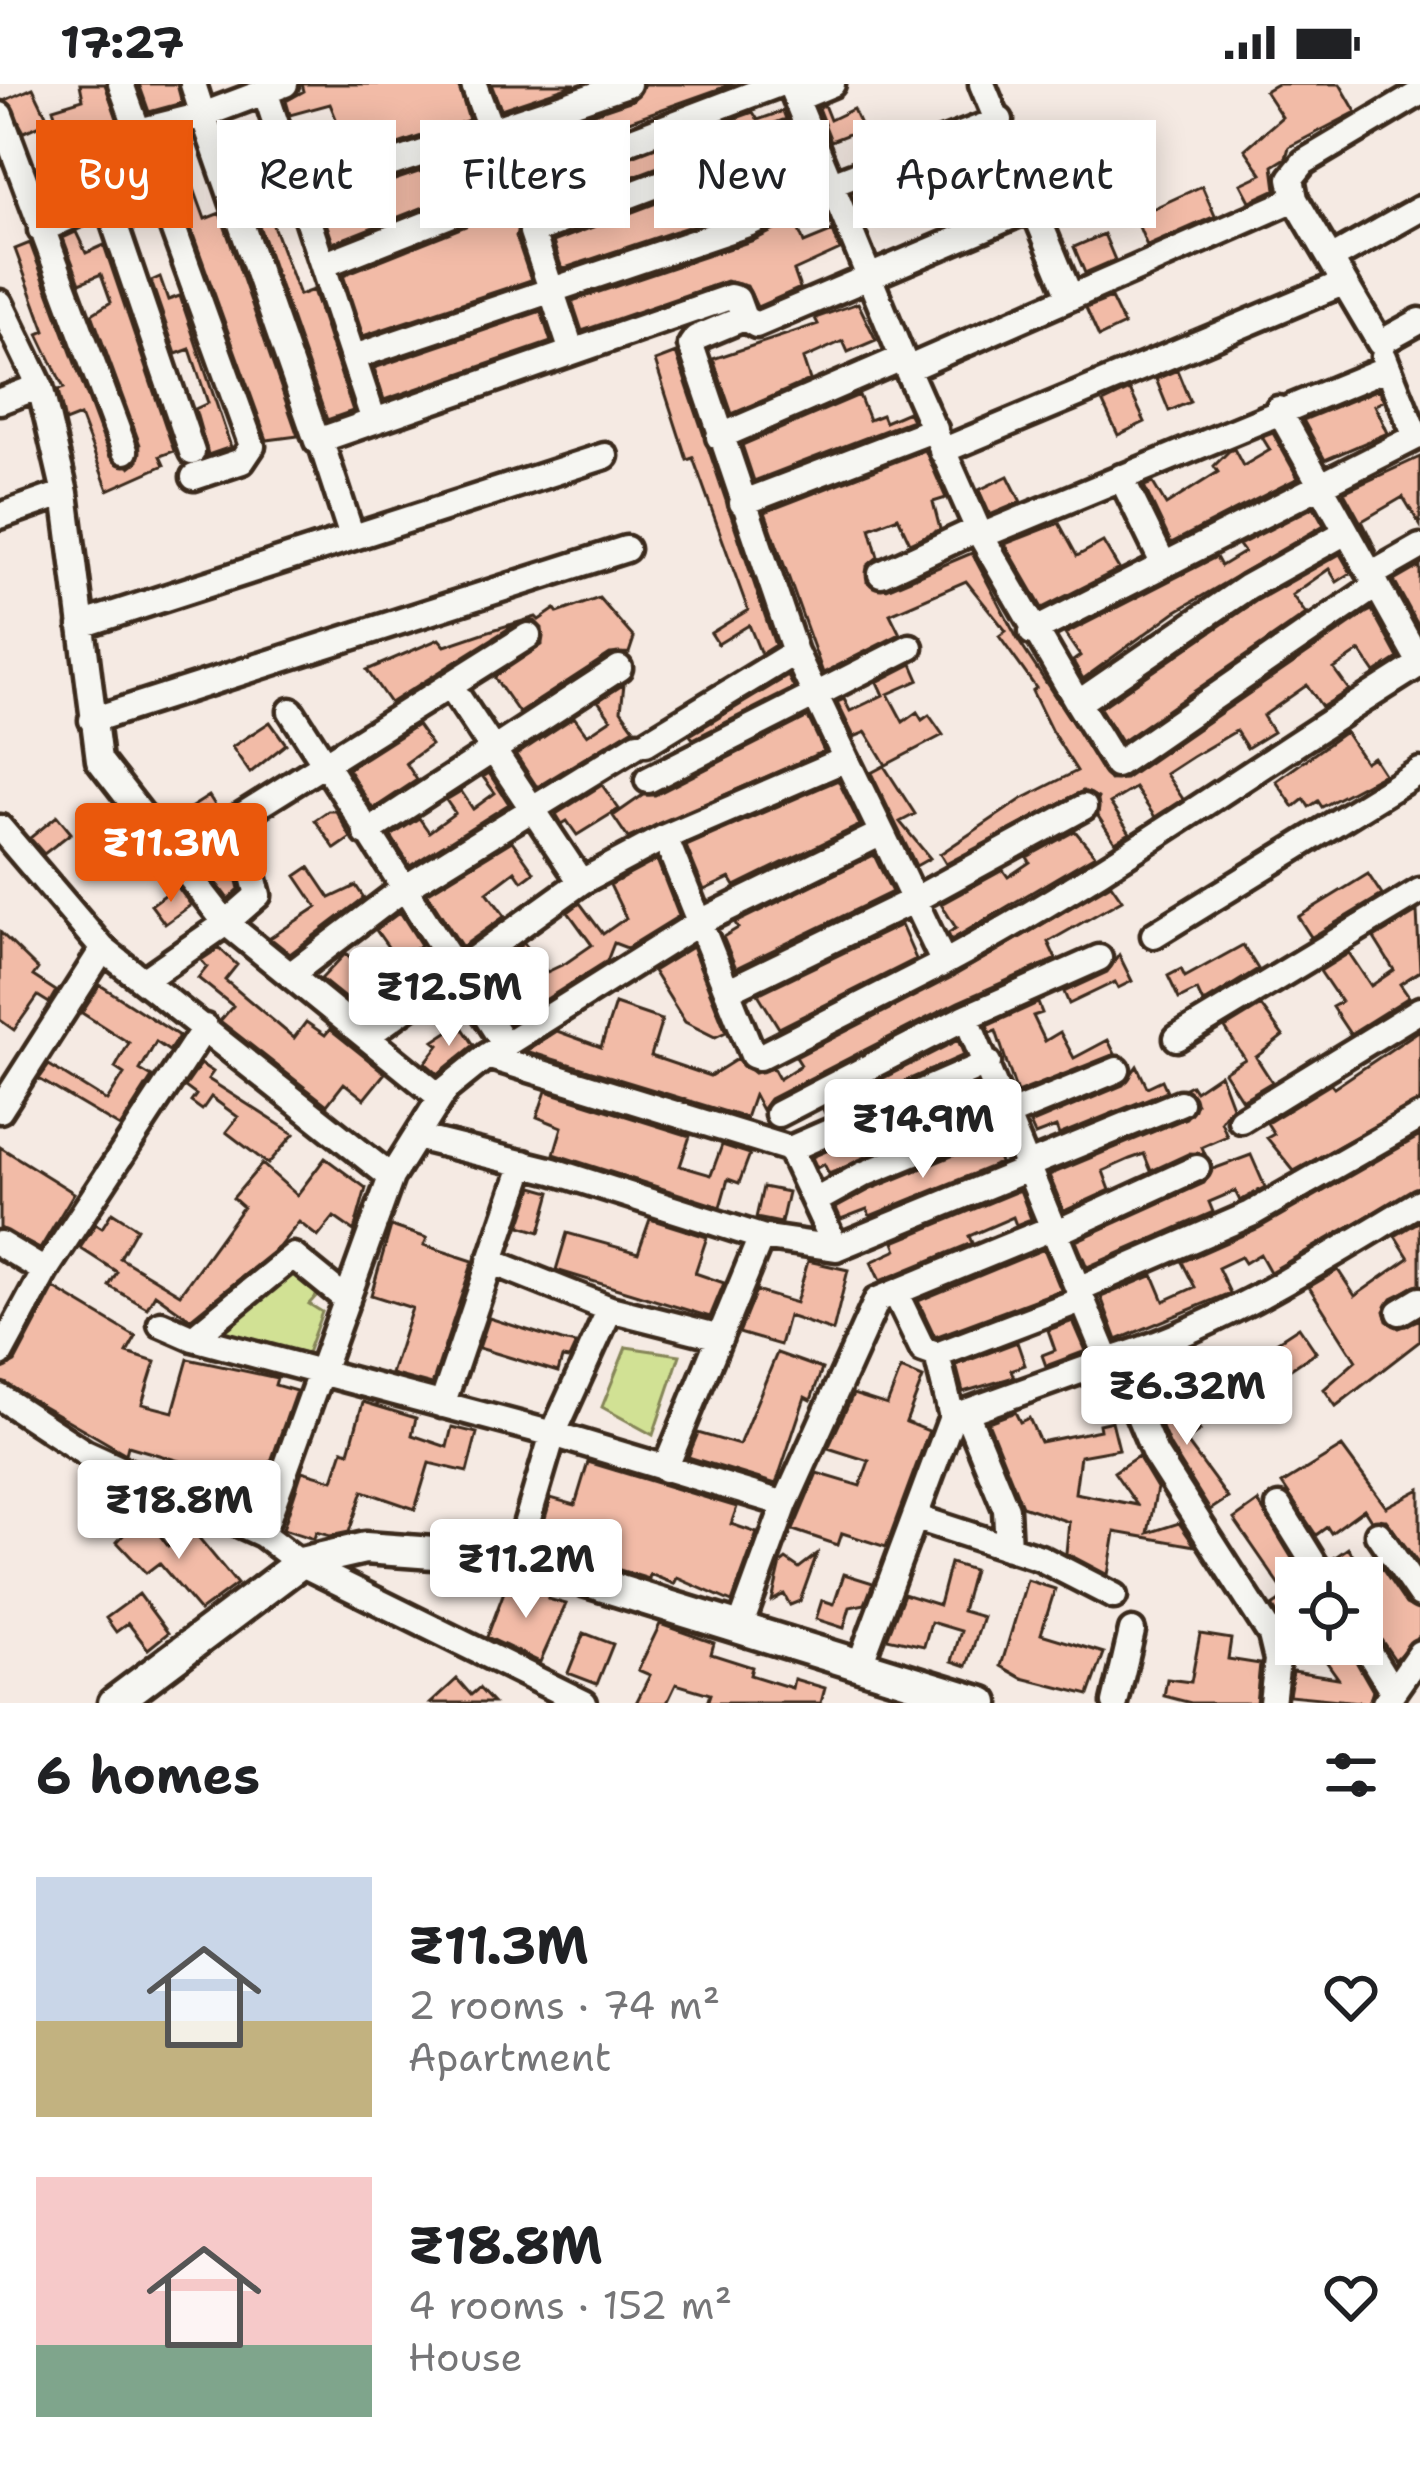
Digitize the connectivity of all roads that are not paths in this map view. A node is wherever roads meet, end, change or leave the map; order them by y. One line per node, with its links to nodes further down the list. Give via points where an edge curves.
1 (121, 84): 12 (street)
2 (193, 84): 11 (street)
3 (475, 84): 15 (street)
4 (628, 84): 16 (street)
5 (832, 84): 8 (street)
6 (982, 84): 18 (street)
7 (277, 86): 11 (street); 14 (street)
8 (788, 89): 17 (street); 33 (street, via 504,183 460,211)
9 (1420, 93): 23 (street, via 1304,162 1291,178)
10 (0, 115): 31 (street)
11 (203, 115): 13 (street); 53 (street)
12 (132, 120)
13 (183, 120)
14 (284, 120)
15 (487, 120)
16 (528, 120)
17 (804, 120)
18 (1000, 120)
19 (853, 176): 21 (street)
20 (829, 177): 21 (street)
21 (832, 184): 34 (street); 36 (street, via 748,224)
22 (654, 188): 36 (street, via 534,230)
23 (1295, 199): 32 (street); 37 (street)
24 (1420, 209): 32 (street)
25 (45, 228): 31 (street)
26 (116, 228): 27 (street, via 193,464 242,461 252,446)
27 (171, 228)
28 (310, 228): 33 (street)
29 (985, 228): 34 (street)
30 (1042, 228): 37 (street)
31 (41, 230): 54 (street)
32 (1331, 259): 35 (street)
33 (323, 265): 44 (street)
34 (868, 278): 39 (street, via 756,325); 45 (street)
35 (1343, 283): 43 (street); 52 (street)
36 (551, 290): 42 (street); 44 (street)
37 (1070, 296): 45 (street)
38 (1, 308): 41 (street)
39 (744, 318): 42 (street, via 730,297); 51 (street, via 692,345)
40 (1420, 321): 43 (street)
41 (12, 352): 46 (street)
42 (572, 352): 49 (street)
43 (1383, 356): 48 (street); 50 (street)
44 (354, 357): 49 (street)
45 (904, 363): 51 (street); 52 (street)
46 (40, 386): 47 (street); 58 (street)
47 (0, 401)
48 (1278, 409): 56 (street); 57 (street)
49 (374, 421): 53 (street)
50 (1418, 436): 57 (street)
51 (719, 437): 59 (street)
52 (939, 440): 59 (street); 61 (street)
53 (321, 442): 63 (street)
54 (125, 451)
55 (605, 456): 63 (street)
56 (1121, 476): 61 (street); 66 (street)
57 (1319, 489): 62 (street); 66 (street)
58 (65, 493): 60 (street); 69 (street)
59 (742, 503): 73 (street)
60 (0, 516)
61 (980, 532): 67 (street); 70 (street)
62 (1346, 532): 68 (street); 78 (street, via 1247,587)
63 (352, 537): 69 (street)
64 (1420, 548): 68 (street)
65 (626, 549): 80 (street)
66 (1164, 565): 70 (street)
67 (881, 574)
68 (1374, 580): 74 (street); 78 (street, via 1116,765)
69 (81, 625): 80 (street)
70 (1032, 632): 78 (street)
71 (528, 636): 76 (street)
72 (910, 647): 77 (street)
73 (795, 652): 77 (street); 87 (street)
74 (1420, 663): 101 (street, via 1103,873)
75 (619, 668): 81 (street)
76 (450, 685): 81 (street); 83 (street)
77 (815, 692): 82 (street); 85 (street)
78 (1078, 703)
79 (291, 711): 83 (street)
80 (92, 720): 97 (street, via 99,760)
81 (490, 748): 87 (street); 89 (street)
82 (846, 759): 90 (street); 91 (street)
83 (322, 767): 89 (street); 97 (street, via 238,818 258,895)
84 (1420, 771): 98 (street)
85 (648, 779)
86 (1084, 807): 95 (street)
87 (532, 813): 92 (street); 93 (street)
88 (0, 828): 99 (street)
89 (366, 833): 93 (street)
90 (882, 833): 95 (street); 96 (street)
91 (665, 837): 92 (street); 96 (street)
92 (580, 882): 102 (street)
93 (404, 889): 102 (street); 103 (street)
94 (1420, 890): 110 (street)
95 (914, 900): 101 (street); 105 (street)
96 (700, 922): 105 (street); 111 (street)
97 (226, 923): 103 (street); 104 (street)
98 (1154, 935)
99 (103, 949): 104 (street); 115 (street)
100 (1099, 958): 107 (street)
101 (944, 963): 105 (street, via 758,1058)
102 (455, 968): 109 (street); 111 (street)
103 (290, 975): 109 (street)
104 (147, 978): 108 (street)
105 (727, 991)
106 (1420, 1010): 120 (street)
107 (967, 1017): 112 (street); 117 (street)
108 (205, 1027): 126 (street); 134 (street)
109 (367, 1036): 114 (street)
110 (1177, 1038)
111 (496, 1051): 114 (street); 122 (street)
112 (988, 1063): 118 (street); 122 (street)
113 (1117, 1070): 118 (street)
114 (440, 1097): 121 (street)
115 (2, 1102)
116 (1180, 1103): 124 (street)
117 (778, 1114)
118 (1008, 1114): 124 (street); 127 (street)
119 (1420, 1117): 136 (street, via 1251,1214)
120 (1241, 1120)
121 (416, 1138): 123 (street); 126 (street)
122 (790, 1149): 127 (street)
123 (524, 1163): 130 (street); 133 (street)
124 (1027, 1167): 129 (street); 132 (street)
125 (1197, 1168): 129 (street)
126 (391, 1178): 137 (street)
127 (817, 1200): 132 (street)
128 (1420, 1202): 144 (street, via 1240,1309)
129 (1053, 1230): 135 (street); 136 (street)
130 (761, 1237): 132 (street); 140 (street)
131 (0, 1244): 134 (street)
132 (836, 1248)
133 (490, 1261): 138 (street); 147 (street)
134 (46, 1271): 142 (street)
135 (896, 1294): 143 (street, via 923,1350); 151 (street, via 878,1300)
136 (1080, 1294): 143 (street); 144 (street)
137 (347, 1300): 141 (street, via 293,1256); 145 (street)
138 (610, 1309): 140 (street); 149 (street)
139 (161, 1324): 141 (street)
140 (720, 1337): 150 (street)
141 (193, 1338): 145 (street)
142 (0, 1354)
143 (938, 1355): 148 (street)
144 (1112, 1360): 148 (street); 173 (street, via 1155,1454 1271,1636)
145 (323, 1373): 147 (street); 154 (street)
146 (0, 1397): 154 (street, via 85,1453)
147 (442, 1405): 149 (street)
148 (959, 1414): 153 (street); 156 (street, via 1006,1509)
149 (553, 1434): 150 (street); 158 (street)
150 (665, 1469): 151 (street)
151 (785, 1504): 162 (street)
152 (1279, 1507): 157 (street)
153 (917, 1518): 156 (street); 165 (street)
154 (262, 1534): 159 (street)
155 (1378, 1534): 160 (street)
156 (1008, 1547): 161 (street)
157 (1310, 1557)
158 (516, 1559): 159 (main road, via 365,1548); 162 (main road)
159 (300, 1563): 169 (main road); 170 (street)
160 (1420, 1595)
161 (1114, 1597)
162 (739, 1630): 165 (main road)
163 (1132, 1630): 172 (street)
164 (1420, 1653): 168 (street)
165 (860, 1664): 167 (main road)
166 (1373, 1665): 168 (street)
167 (906, 1692): 171 (main road)
168 (1388, 1696)
169 (114, 1703)
170 (584, 1703)
171 (982, 1703)
172 (1115, 1703)
173 (1272, 1703)

